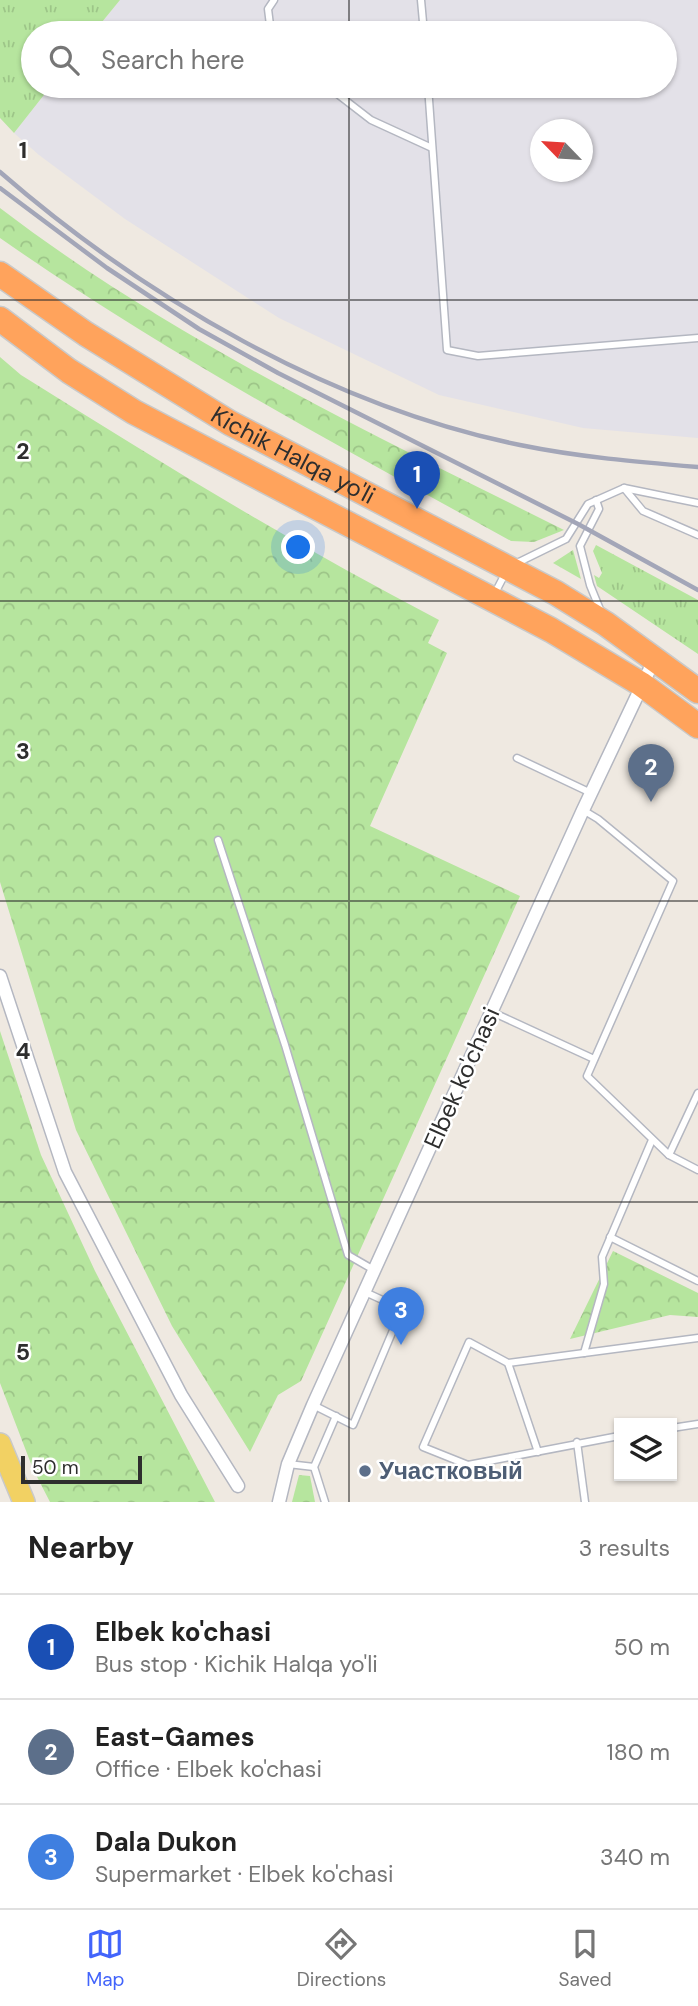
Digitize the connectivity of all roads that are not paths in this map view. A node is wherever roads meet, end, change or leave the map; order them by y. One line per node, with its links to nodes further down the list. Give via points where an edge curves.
1 (274, 0): 3 (lane, via 268,9)
2 (421, 0): 4 (lane)
3 (270, 21)
4 (423, 21)
5 (343, 98): 7 (lane, via 371,120)
6 (429, 98): 7 (lane)
7 (432, 148): 10 (lane, via 447,350 478,356)
8 (0, 274): 15 (highway, Kichik Halqa yo'li, via 96,341 230,423)
9 (0, 319): 16 (highway, Kichik Halqa yo'li, via 134,412)
10 (698, 338)
11 (624, 488): 12 (lane); 13 (lane); 14 (lane, via 643,511)
12 (596, 500): 15 (lane, via 588,504 566,539); 17 (lane, via 599,509 580,546)
13 (698, 503)
14 (698, 535)
15 (507, 568): 16 (lane); 17 (highway, Kichik Halqa yo'li)
16 (493, 599): 19 (highway, Kichik Halqa yo'li)
17 (606, 624): 18 (highway, Kichik Halqa yo'li)
18 (655, 658): 19 (street, Elbek ko'chasi); 20 (highway, Kichik Halqa yo'li)
19 (641, 684): 21 (highway, Kichik Halqa yo'li); 23 (street, Elbek ko'chasi)
20 (698, 691)
21 (698, 726)
22 (517, 758): 23 (lane)
23 (591, 793): 24 (street, Elbek ko'chasi)
24 (583, 810): 27 (street, Elbek ko'chasi); 28 (lane, via 673,881)
25 (218, 840): 34 (lane, via 348,1255)
26 (0, 976): 50 (street, via 65,1172 181,1395)
27 (492, 1012): 28 (lane); 34 (street, Elbek ko'chasi)
28 (594, 1059): 30 (lane, via 587,1076)
29 (698, 1093): 31 (lane)
30 (652, 1140): 31 (lane); 33 (lane)
31 (669, 1155): 32 (lane)
32 (698, 1170)
33 (610, 1237): 35 (lane); 38 (lane, via 602,1257 604,1284)
34 (374, 1270): 36 (street, Elbek ko'chasi)
35 (698, 1281)
36 (365, 1292): 40 (street, Elbek ko'chasi); 41 (lane, via 402,1309 353,1425)
37 (698, 1338): 38 (lane)
38 (584, 1353): 39 (lane)
39 (508, 1363): 47 (lane); 47 (lane, via 469,1342 423,1447 468,1465)
40 (313, 1405): 41 (lane); 48 (street, Elbek ko'chasi)
41 (336, 1416): 49 (lane)
42 (698, 1424): 43 (lane)
43 (677, 1427)
44 (614, 1437): 45 (lane)
45 (577, 1442): 47 (lane); 54 (lane)
46 (0, 1444): 51 (main road)
47 (538, 1451)
48 (288, 1464): 49 (lane); 52 (street, Elbek ko'chasi)
49 (314, 1466): 53 (lane)
50 (239, 1486)
51 (24, 1502)
52 (279, 1502)
53 (325, 1502)
54 (585, 1502)

